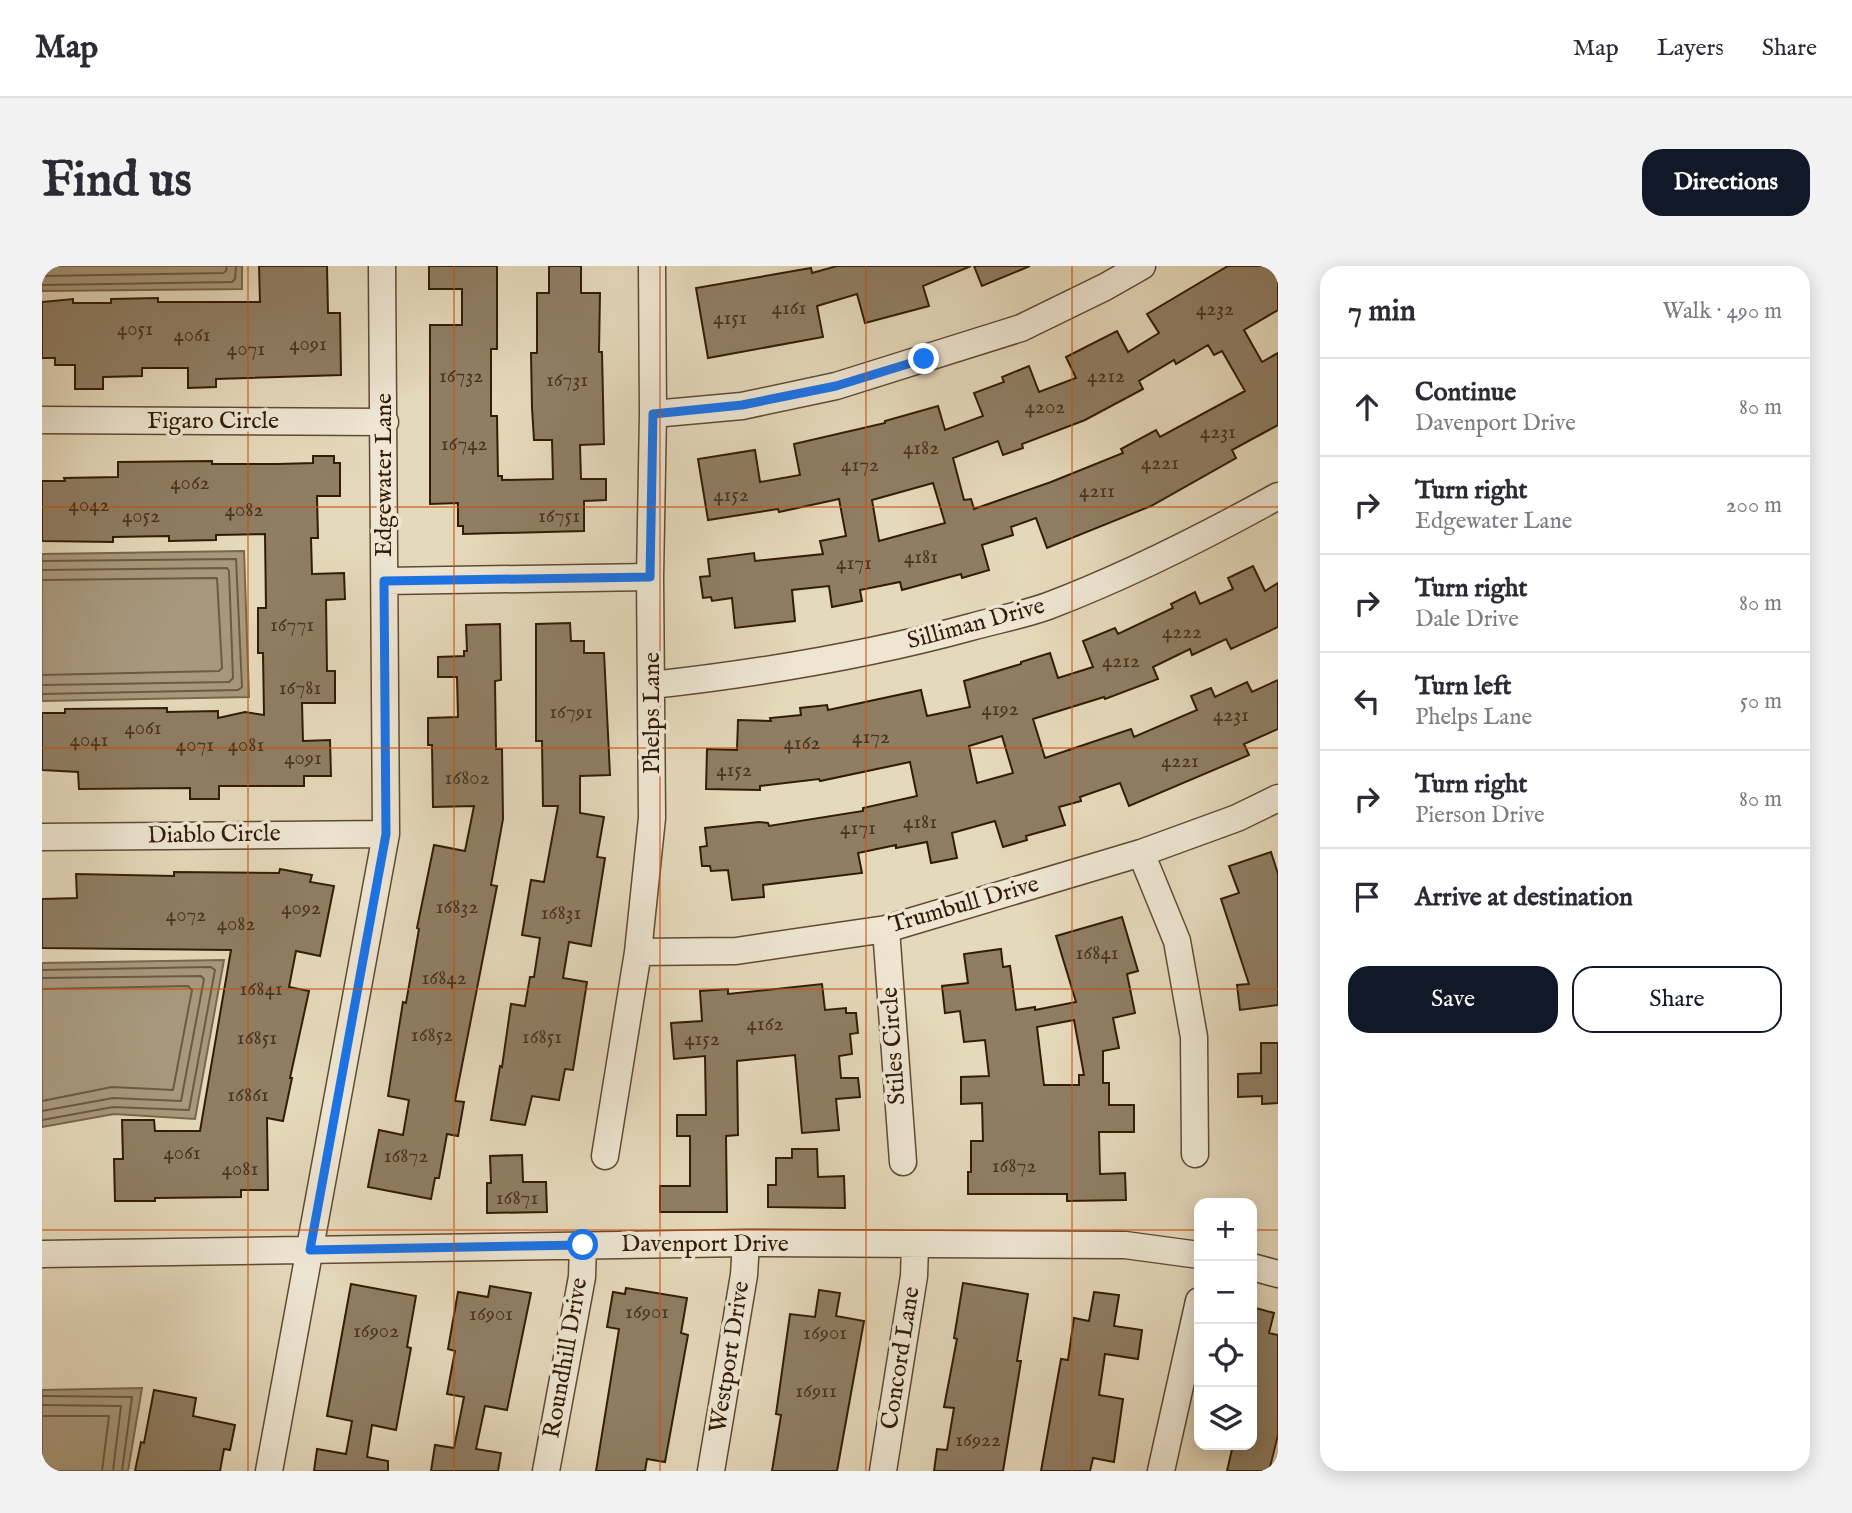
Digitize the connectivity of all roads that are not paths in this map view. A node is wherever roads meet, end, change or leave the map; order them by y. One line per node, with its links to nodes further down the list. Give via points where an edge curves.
1 (382, 266): 6 (street, Edgewater Lane)
2 (652, 266): 4 (street, Phelps Lane)
3 (1142, 266): 4 (street, via 1021,328 836,386 742,405)
4 (653, 414): 8 (street, Phelps Lane)
5 (42, 420): 6 (street, Figaro Circle)
6 (385, 422): 9 (street, Edgewater Lane)
7 (1278, 496): 10 (street, Silliman Drive, via 1154,560 1046,606 850,657)
8 (650, 577): 9 (street); 10 (street, Phelps Lane)
9 (384, 581): 12 (street, Edgewater Lane)
10 (652, 685): 16 (street, Phelps Lane, via 652,818)
11 (1278, 798): 14 (street, Trumbull Drive)
12 (386, 834): 13 (street, Diablo Circle); 23 (street, Edgewater Lane)
13 (42, 837)
14 (1141, 853): 15 (street, Trumbull Drive); 17 (street, via 1177,941 1194,1037)
15 (886, 929): 16 (street, Trumbull Drive, via 736,951); 19 (street, Stiles Circle)
16 (638, 952): 18 (street, Phelps Lane)
17 (1195, 1154)
18 (605, 1156)
19 (903, 1163)
20 (746, 1244): 21 (street, Davenport Drive); 22 (street, Davenport Drive); 31 (street, Westport Drive)
21 (583, 1245): 23 (street, Davenport Drive); 30 (street, Roundhill Drive, via 582,1277)
22 (915, 1245): 25 (street, Davenport Drive, via 1125,1245); 32 (street, Concord Lane, via 915,1276)
23 (310, 1250): 24 (street, Davenport Drive); 29 (street, Edgewater Lane)
24 (42, 1254)
25 (1194, 1254)
26 (1257, 1268): 27 (street)
27 (1278, 1274)
28 (1194, 1323): 33 (street)
29 (269, 1471)
30 (546, 1471)
31 (711, 1471)
32 (883, 1471)
33 (1161, 1471)

